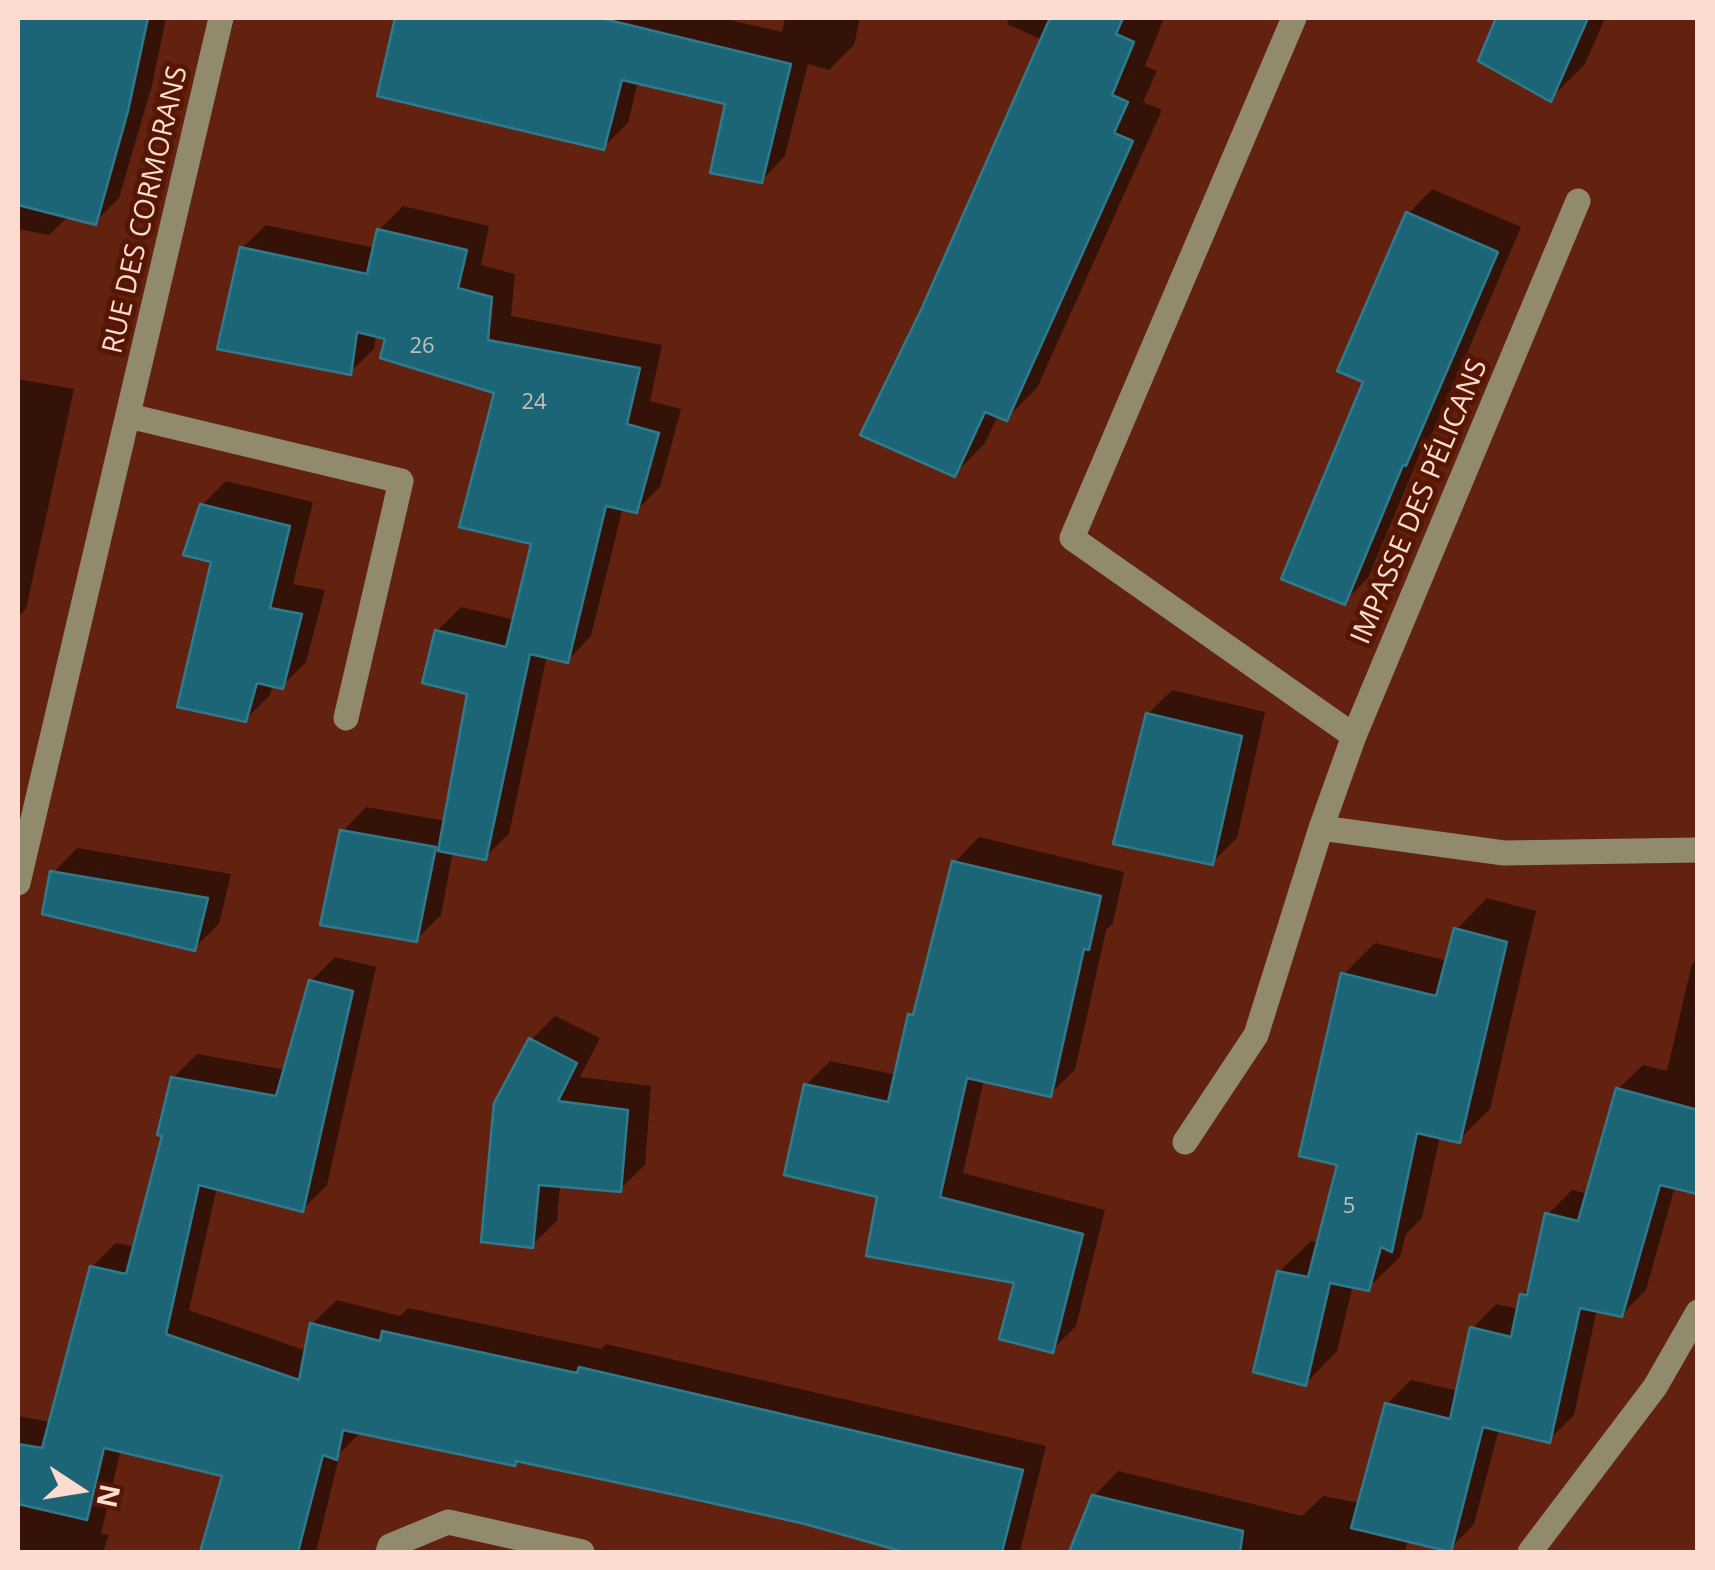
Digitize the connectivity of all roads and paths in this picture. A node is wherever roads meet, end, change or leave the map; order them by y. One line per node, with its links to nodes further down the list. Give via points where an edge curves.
1 (221, 18): 4 (street, RUE DES CORMORANS)
2 (1294, 18): 6 (street, via 1072,538)
3 (1578, 201): 6 (street, IMPASSE DES PÉLICANS)
4 (129, 416): 5 (street, via 401,481); 9 (street, RUE DES CORMORANS)
5 (346, 718)
6 (1354, 736): 7 (street, IMPASSE DES PÉLICANS)
7 (1321, 828): 8 (street, via 1504,853); 10 (street, IMPASSE DES PÉLICANS, via 1256,1035)
8 (1698, 850)
9 (18, 883)
10 (1186, 1142)
11 (1698, 1312): 14 (street, via 1655,1387)
12 (388, 1552): 13 (street, via 448,1522)
13 (582, 1552)
14 (1530, 1552)

